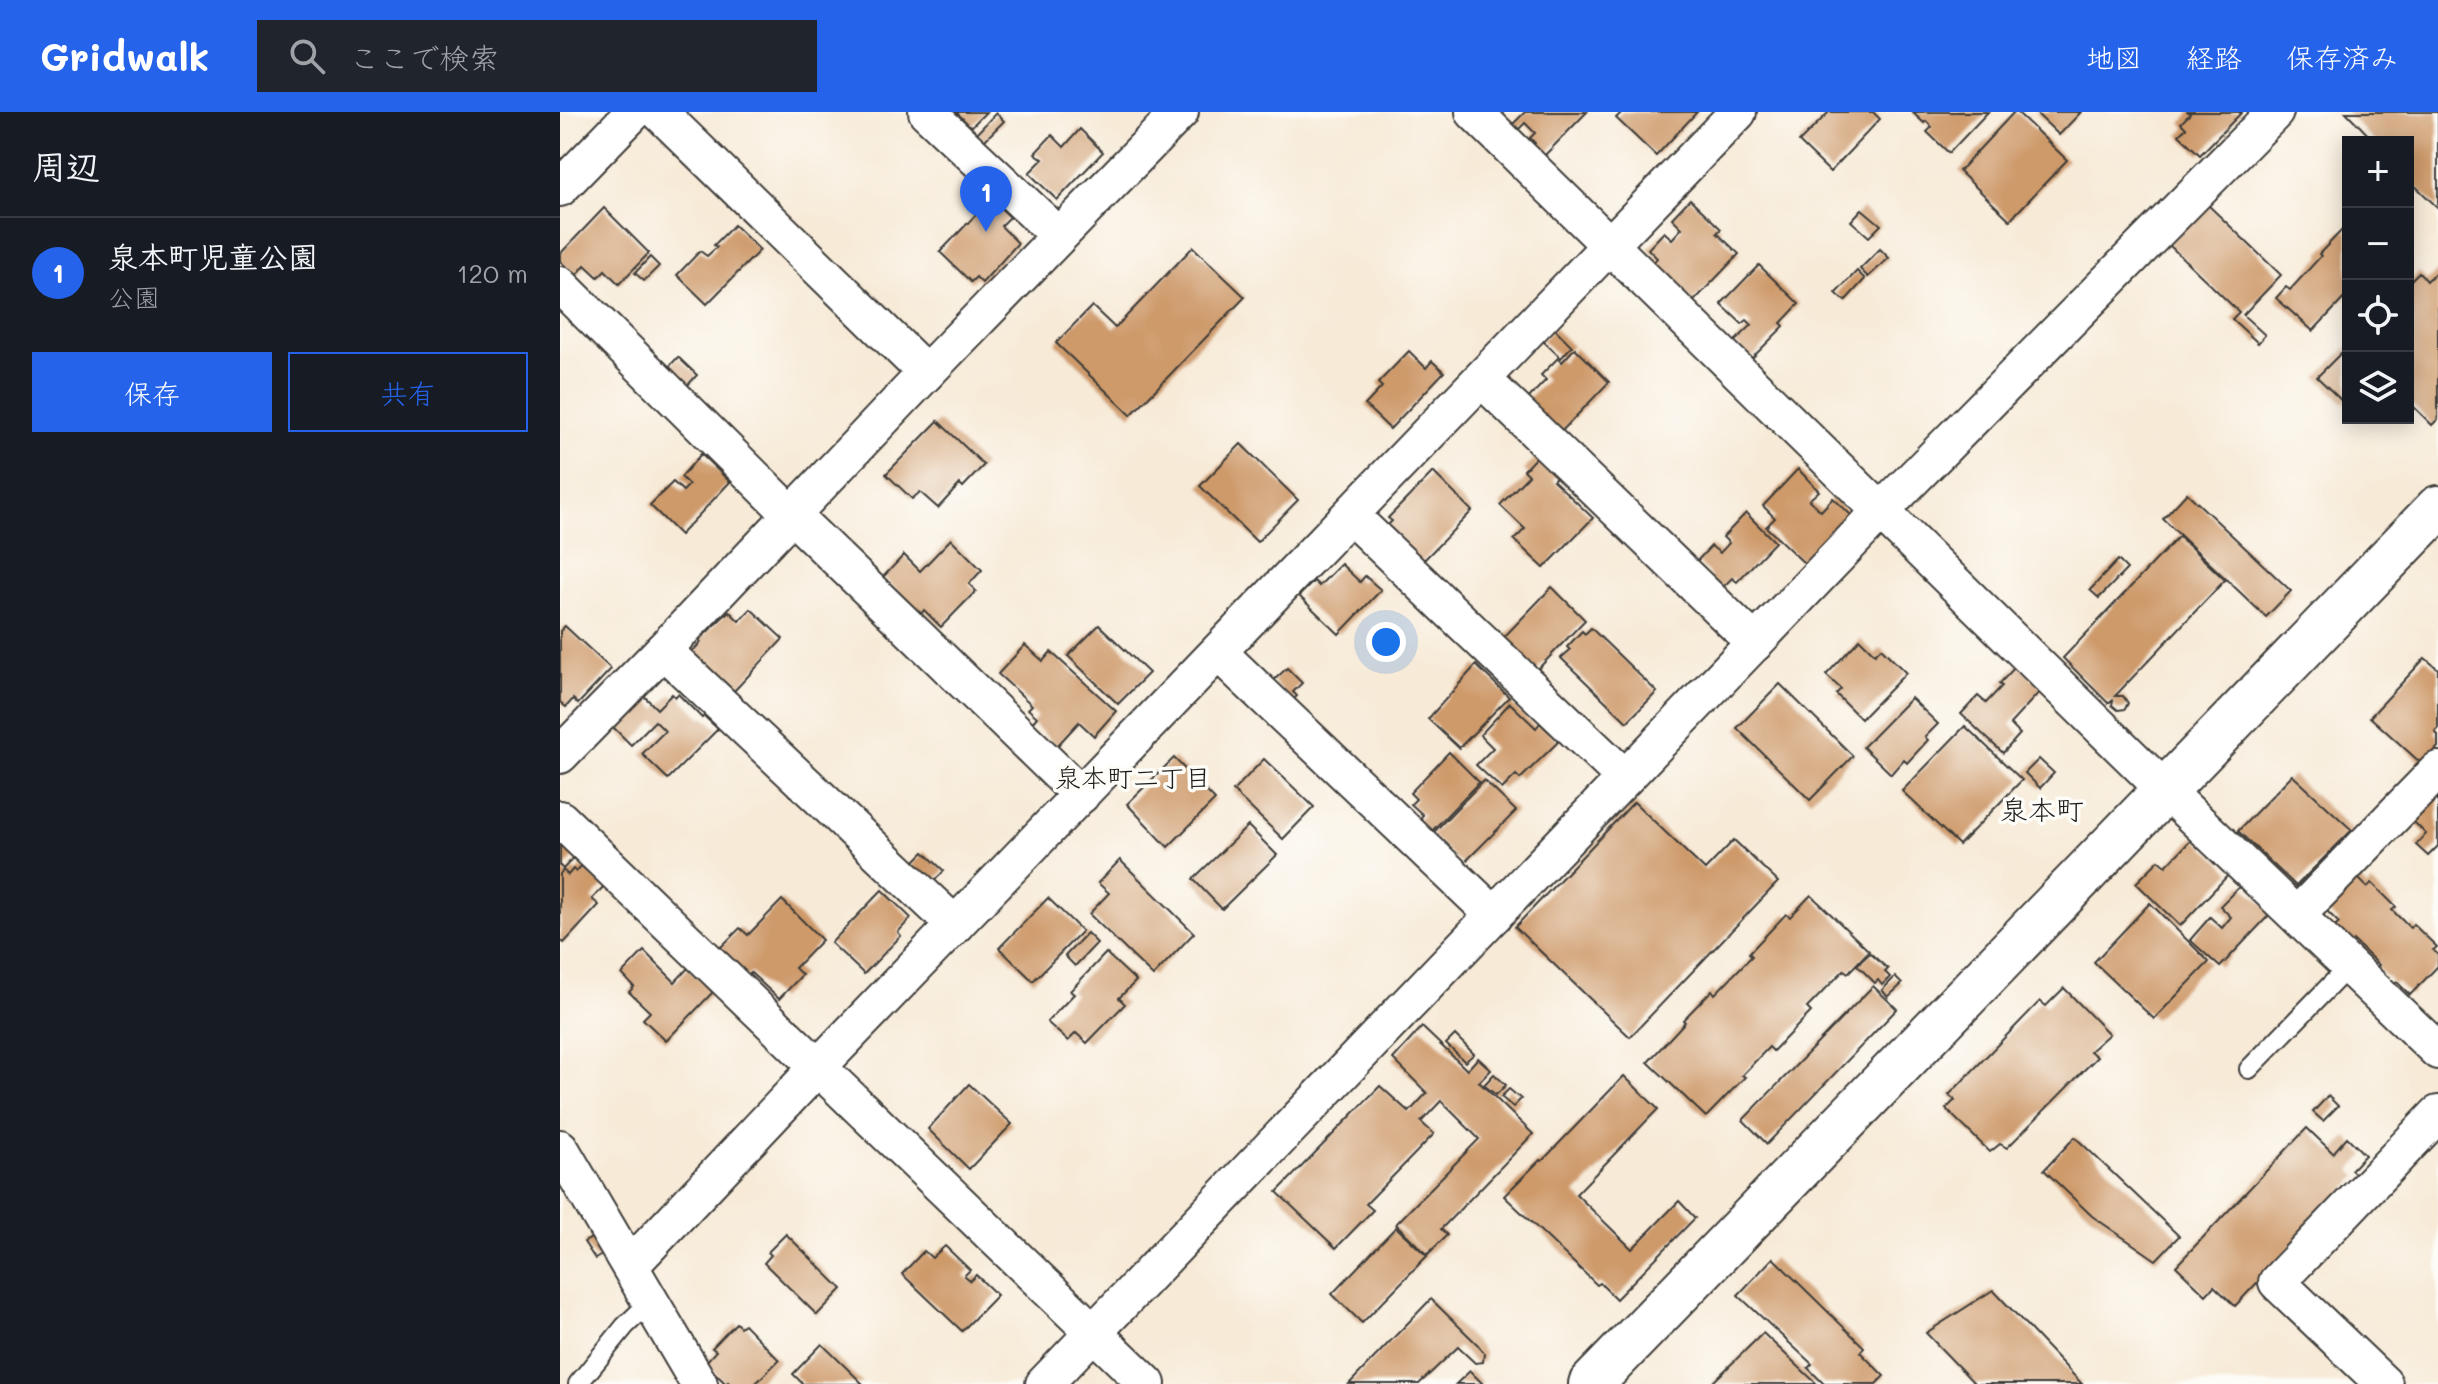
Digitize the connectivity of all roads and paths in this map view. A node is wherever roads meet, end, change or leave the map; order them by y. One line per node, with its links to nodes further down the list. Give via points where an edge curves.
1 (634, 112): 8 (street)
2 (659, 112): 12 (street)
3 (927, 112): 9 (street)
4 (1180, 112): 9 (street)
5 (1474, 112): 10 (street)
6 (1738, 112): 10 (street)
7 (2275, 112): 15 (street)
8 (560, 188)
9 (1059, 236): 12 (street)
10 (1612, 246): 13 (street); 15 (street)
11 (560, 285): 16 (street)
12 (926, 373): 16 (street)
13 (1482, 379): 17 (street); 18 (street)
14 (2438, 508): 24 (street)
15 (1881, 511): 18 (street); 24 (street)
16 (791, 514): 19 (street); 25 (street)
17 (1351, 516): 20 (street); 23 (street)
18 (1755, 643): 23 (street)
19 (663, 650): 21 (street); 29 (street)
20 (1219, 653): 25 (street); 27 (street)
21 (560, 755)
22 (2438, 770): 28 (street)
23 (1625, 778): 27 (street)
24 (2165, 790): 28 (street); 43 (street)
25 (1081, 795): 29 (street)
26 (560, 819): 32 (street)
27 (1494, 915): 38 (street)
28 (2297, 915): 30 (street)
29 (955, 925): 32 (street)
30 (2349, 966): 31 (street); 33 (lane)
31 (2438, 1051)
32 (817, 1068): 36 (street); 38 (street)
33 (2249, 1069)
34 (2438, 1114): 44 (street, via 2277,1282)
35 (560, 1148): 36 (street)
36 (630, 1266): 37 (street)
37 (650, 1302): 39 (lane); 40 (street)
38 (1094, 1333): 41 (street); 42 (street)
39 (578, 1384)
40 (699, 1384)
41 (1044, 1384)
42 (1147, 1384)
43 (1591, 1384)
44 (2384, 1384)

